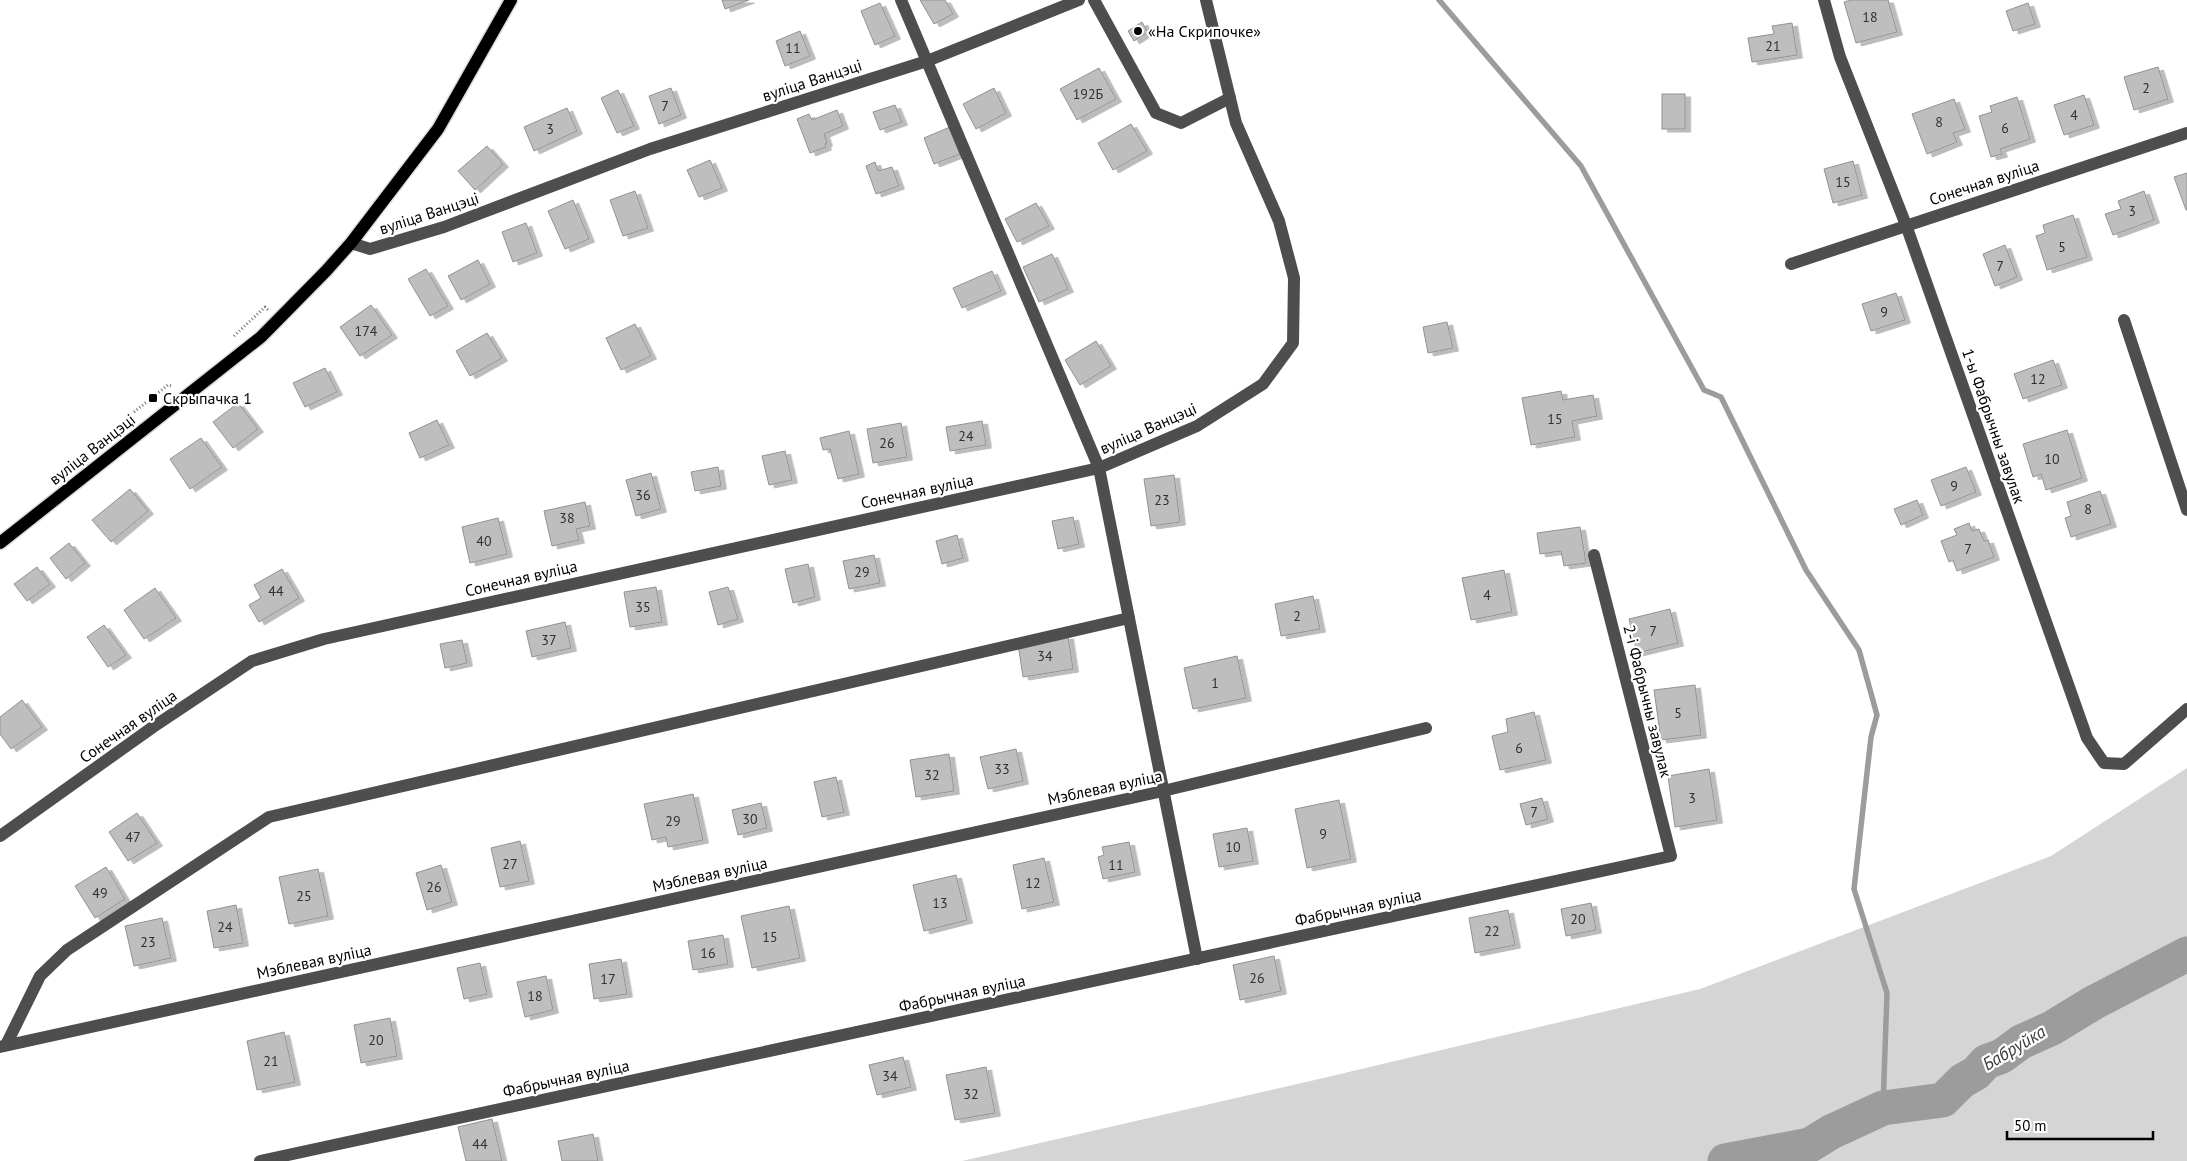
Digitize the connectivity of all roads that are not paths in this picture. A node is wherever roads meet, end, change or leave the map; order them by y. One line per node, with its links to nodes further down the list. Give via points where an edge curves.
1 (511, 0): 11 (main road, via 438,130)
2 (901, 0): 7 (street, вуліца Ванцэці)
3 (1079, 0): 7 (street, вуліца Ванцэці)
4 (1094, 0): 8 (street, via 1156,113 1181,123)
5 (1206, 0): 8 (street, вуліца Ванцэці)
6 (1824, 0): 10 (street, 1-ы Фабрычны завулак, via 1840,57)
7 (927, 61): 11 (street, вуліца Ванцэці, via 650,149 444,227 370,250); 14 (street, вуліца Ванцэці)
8 (1230, 98): 14 (street, вуліца Ванцэці, via 1236,123 1279,221 1294,278 1293,344 1263,384 1197,426)
9 (2187, 134): 10 (street, Сонечная вуліца)
10 (1906, 225): 12 (street, Сонечная вуліца); 19 (street, 1-ы Фабрычны завулак, via 2087,738 2104,763 2124,764)
11 (351, 243): 16 (main road, вуліца Ванцэці, via 261,337)
12 (1791, 264)
13 (2124, 320): 15 (street)
14 (1099, 468): 18 (street); 22 (street, Сонечная вуліца, via 324,639 252,661)
15 (2187, 510)
16 (0, 543)
17 (1594, 555): 23 (street, 2-і Фабрычны завулак)
18 (1129, 618): 21 (street); 25 (street, via 269,816 67,950 40,976)
19 (2187, 709)
20 (1426, 728): 21 (street, Мэблевая вуліца)
21 (1163, 791): 24 (street); 25 (street, Мэблевая вуліца)
22 (0, 836)
23 (1671, 856): 24 (street, Фабрычная вуліца)
24 (1197, 959): 26 (street, Фабрычная вуліца)
25 (3, 1046)
26 (260, 1161)

